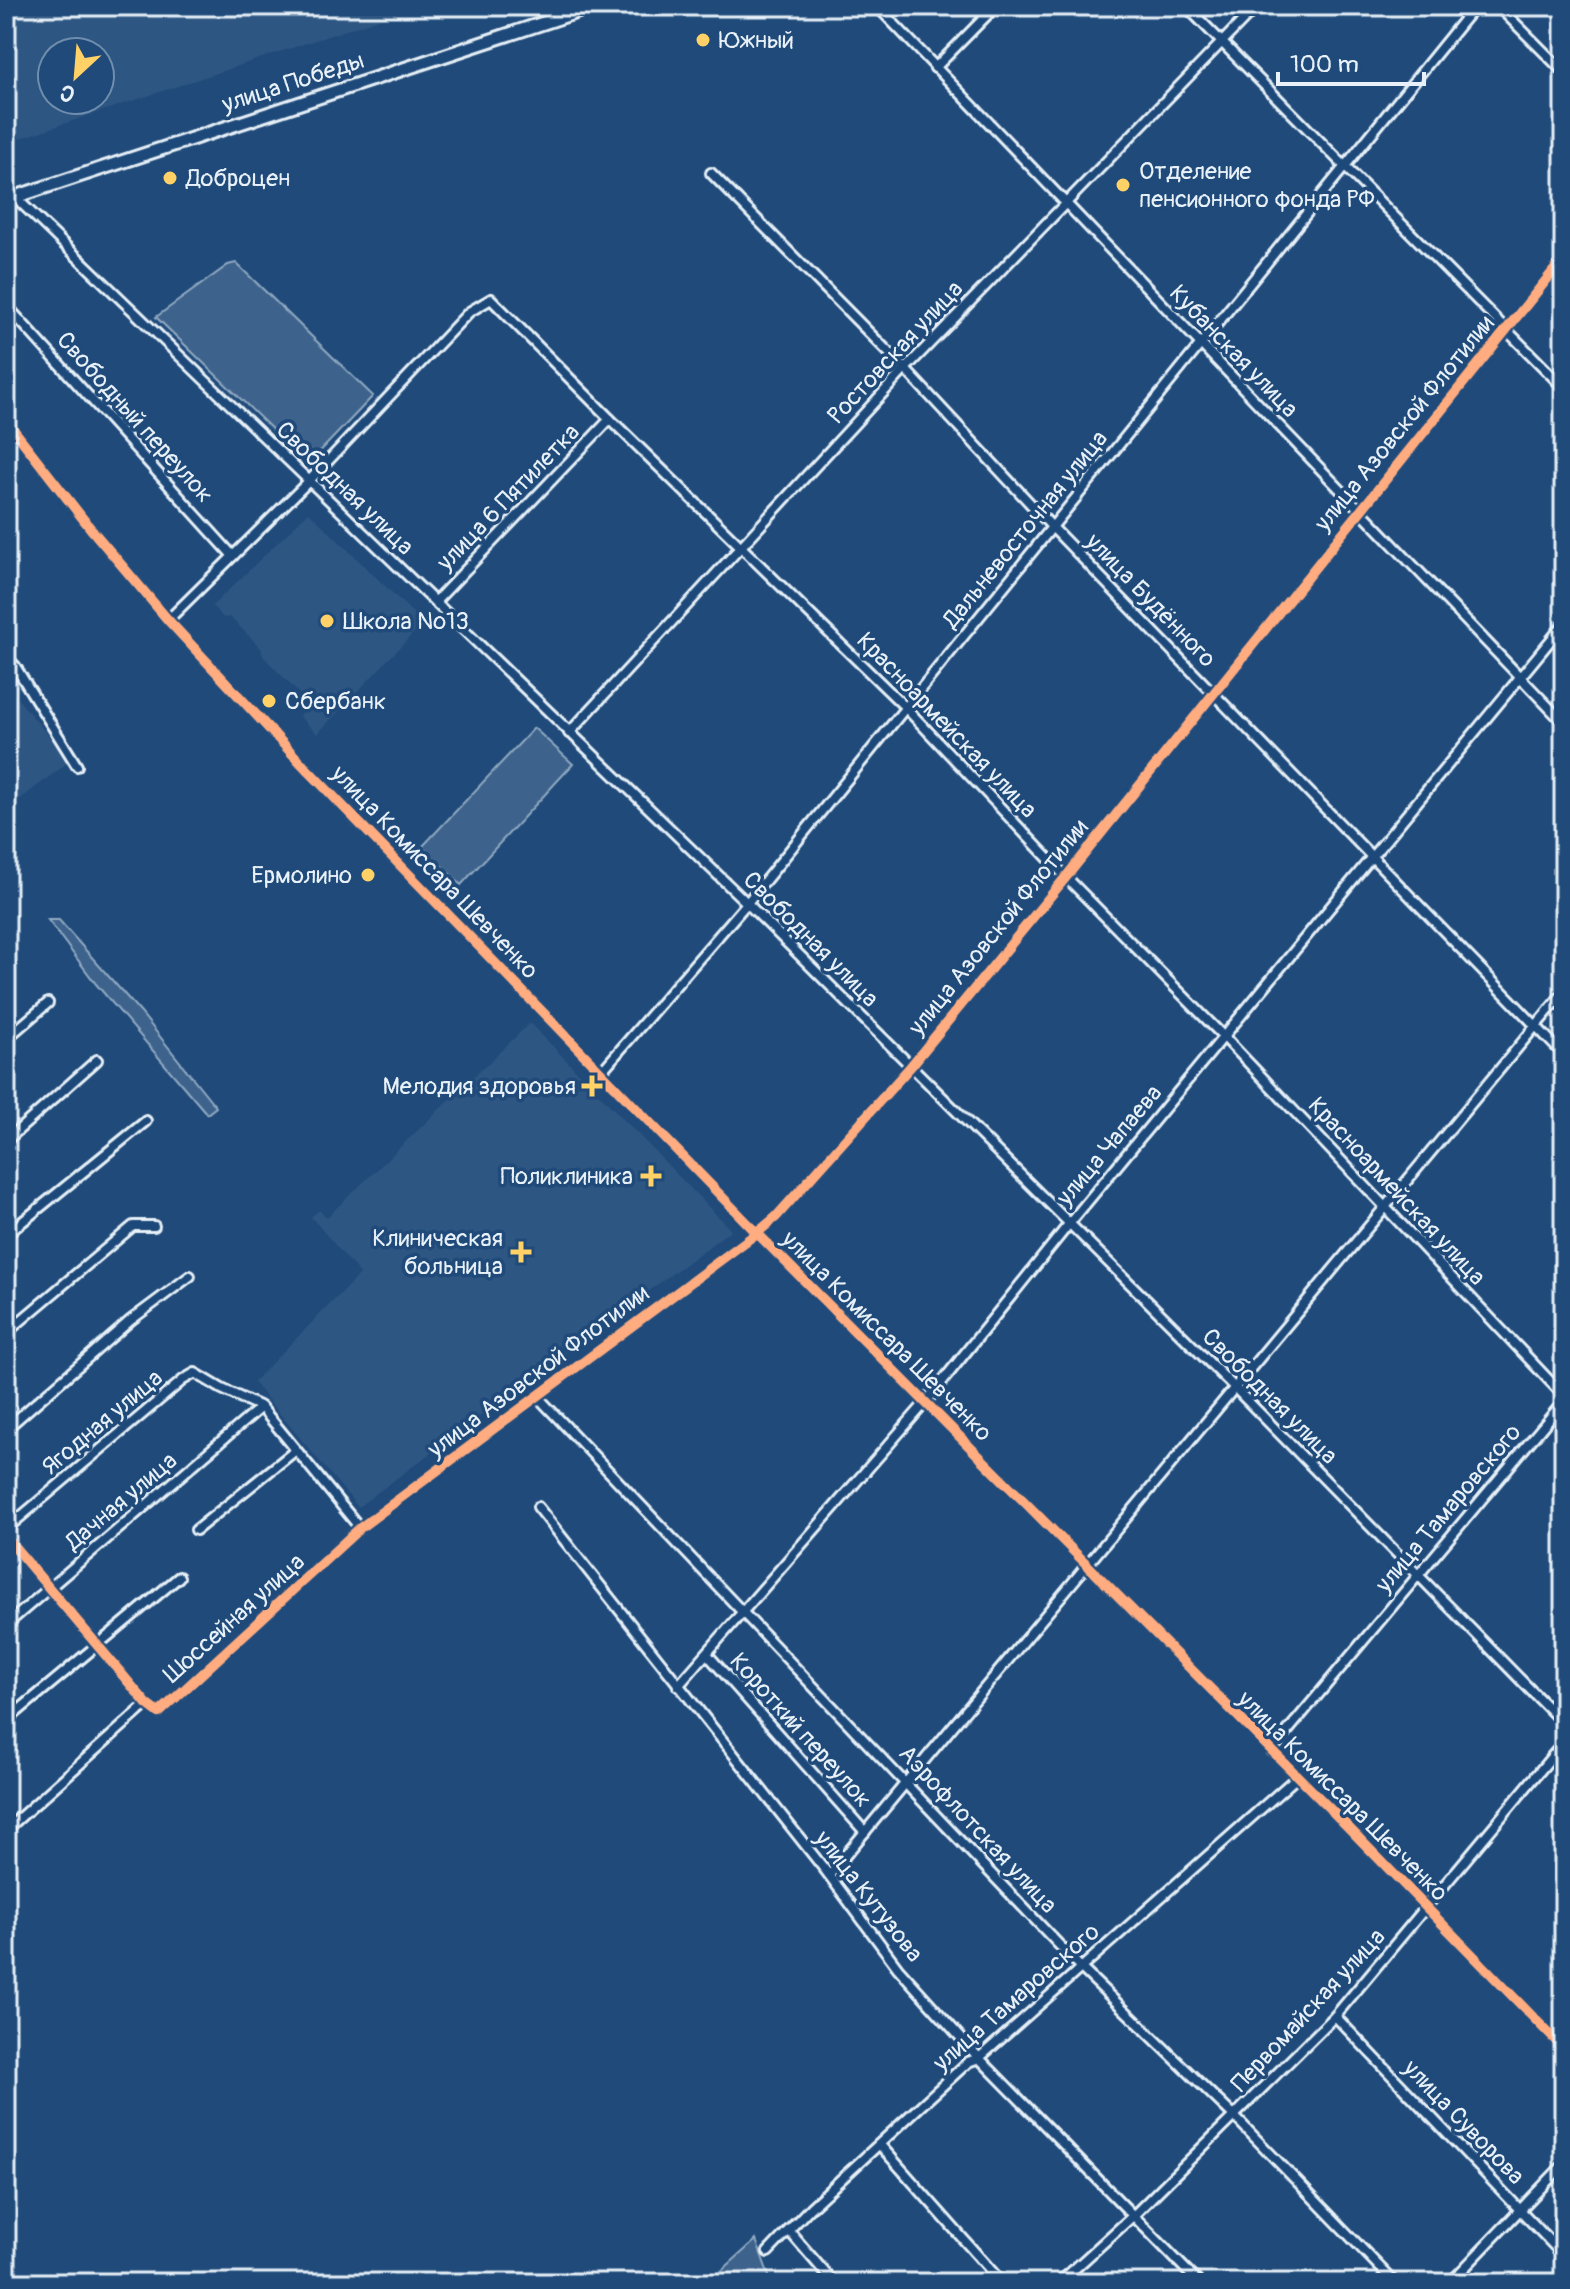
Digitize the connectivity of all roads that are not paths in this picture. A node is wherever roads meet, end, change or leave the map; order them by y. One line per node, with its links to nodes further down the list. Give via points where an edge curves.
1 (595, 6): 13 (street, улица Победы)
2 (877, 6): 9 (street, Кубанская улица)
3 (996, 6): 9 (street)
4 (1186, 6): 8 (street)
5 (1257, 6): 8 (street, Ростовская улица)
6 (1475, 6): 11 (street, Дальневосточная улица)
7 (1498, 6): 10 (street)
8 (1222, 41): 11 (street); 14 (street, Ростовская улица)
9 (935, 68): 14 (street, Кубанская улица)
10 (1564, 72)
11 (1345, 166): 17 (street); 18 (street, Дальневосточная улица)
12 (711, 173): 19 (street, улица Будённого)
13 (11, 199): 23 (street, Свободная улица)
14 (1065, 203): 18 (street, Кубанская улица); 19 (street, Ростовская улица)
15 (1564, 258): 17 (street, улица Азовской Флотилии)
16 (6, 305): 27 (street, Свободный переулок)
17 (1506, 328): 20 (street); 24 (street, улица Азовской Флотилии)
18 (1200, 343): 24 (street, Кубанская улица); 25 (street, Дальневосточная улица)
19 (905, 369): 25 (street, улица Будённого); 26 (street, Ростовская улица)
20 (1564, 388)
21 (610, 419): 23 (street, Красноармейская улица, via 491,299 469,312); 26 (street, Красноармейская улица); 28 (street, улица 6 Пятилетка)
22 (6, 420): 29 (street, улица Комиссара Шевченко)
23 (309, 481): 27 (street); 28 (street, Свободная улица)
24 (1359, 510): 32 (street, Кубанская улица); 33 (street, улица Азовской Флотилии)
25 (1053, 528): 33 (street, улица Будённого); 34 (street, Дальневосточная улица)
26 (741, 548): 34 (street, Красноармейская улица); 36 (street, Ростовская улица)
27 (233, 556): 29 (street)
28 (435, 602): 36 (street, Свободная улица)
29 (168, 620): 49 (street, улица Комиссара Шевченко)
30 (1564, 624): 32 (street, улица Чапаева)
31 (6, 657): 37 (street)
32 (1521, 678): 35 (street, Кубанская улица); 38 (street, улица Чапаева)
33 (1213, 692): 38 (street, улица Будённого); 39 (street, улица Азовской Флотилии)
34 (905, 707): 39 (street, Красноармейская улица); 40 (street, Дальневосточная улица)
35 (1564, 723)
36 (569, 733): 40 (street, Свободная улица)
37 (77, 766)
38 (1371, 858): 43 (street, улица Будённого); 44 (street, улица Чапаева)
39 (1066, 877): 44 (street, Красноармейская улица); 48 (street, улица Азовской Флотилии)
40 (747, 903): 48 (street, Свободная улица); 49 (street, Дальневосточная улица)
41 (1564, 992): 43 (street)
42 (48, 1003): 45 (street)
43 (1536, 1026): 46 (street, улица Будённого); 52 (street)
44 (1224, 1037): 52 (street, Красноармейская улица); 53 (street, улица Чапаева)
45 (6, 1039)
46 (1564, 1055)
47 (97, 1060): 51 (street)
48 (911, 1066): 53 (street, Свободная улица); 55 (street, улица Азовской Флотилии)
49 (601, 1072): 55 (street, улица Комиссара Шевченко)
50 (146, 1121): 56 (street)
51 (6, 1141)
52 (1384, 1207): 59 (street); 61 (street, Красноармейская улица)
53 (1069, 1224): 59 (street, Свободная улица); 62 (street, улица Чапаева)
54 (154, 1226): 58 (street, via 133,1226)
55 (757, 1233): 60 (street, улица Азовской Флотилии); 62 (street, улица Комиссара Шевченко)
56 (6, 1235)
57 (190, 1276): 64 (street)
58 (6, 1333)
59 (1236, 1389): 71 (street); 72 (street, Свободная улица)
60 (537, 1396): 67 (street, улица Азовской Флотилии); 75 (street, Аэрофлотская улица)
61 (1564, 1398): 72 (street, улица Тамаровского)
62 (925, 1403): 71 (street, улица Комиссара Шевченко); 75 (street, улица Чапаева)
63 (261, 1407): 65 (street, Ягодная улица); 68 (street, Ягодная улица, via 195,1373); 74 (street, Дачная улица)
64 (6, 1429)
65 (296, 1450): 67 (street, Ягодная улица); 69 (street)
66 (538, 1507): 79 (street, улица Кутузова)
67 (363, 1526): 80 (street, Шоссейная улица, via 159,1713)
68 (6, 1529)
69 (196, 1530)
70 (6, 1537): 74 (street, Шоссейная улица)
71 (1087, 1566): 84 (street, улица Комиссара Шевченко); 86 (street)
72 (1418, 1576): 82 (street, Свободная улица); 84 (street, улица Тамаровского)
73 (179, 1577): 77 (street)
74 (49, 1588): 76 (street, Дачная улица); 77 (street, Шоссейная улица)
75 (742, 1613): 78 (street, улица Чапаева); 86 (street, Аэрофлотская улица)
76 (6, 1625)
77 (96, 1645): 80 (street, Шоссейная улица); 81 (street)
78 (708, 1655): 79 (street, улица Чапаева); 88 (street, Короткий переулок)
79 (678, 1686): 89 (street, улица Кутузова)
80 (147, 1704): 87 (street, Шоссейная улица)
81 (6, 1721)
82 (1564, 1724)
83 (1564, 1742): 90 (street, Первомайская улица)
84 (1271, 1751): 85 (street, улица Комиссара Шевченко)
85 (1297, 1777): 90 (street, улица Комиссара Шевченко); 91 (street, улица Тамаровского)
86 (906, 1781): 88 (street); 91 (street, Аэрофлотская улица)
87 (6, 1830)
88 (865, 1832): 89 (street)
89 (829, 1875): 94 (street, улица Кутузова, via 898,1968)
90 (1426, 1910): 92 (street, Первомайская улица); 93 (street, улица Комиссара Шевченко)
91 (1081, 1968): 94 (street, улица Тамаровского); 95 (street, Аэрофлотская улица)
92 (1335, 2016): 95 (street, Первомайская улица); 98 (street, улица Суворова)
93 (1564, 2049)
94 (979, 2058): 96 (street, улица Тамаровского, via 968,2062); 99 (street, улица Кутузова)
95 (1235, 2117): 99 (street, Первомайская улица); 107 (street, Аэрофлотская улица)
96 (880, 2145): 100 (street, улица Тамаровского); 104 (street)
97 (1564, 2164): 98 (street)
98 (1521, 2210): 102 (street, улица Суворова); 108 (street)
99 (1135, 2214): 105 (street, Первомайская улица); 106 (street, улица Кутузова)
100 (790, 2232): 101 (street, улица Тамаровского); 103 (street)
101 (768, 2252)
102 (1564, 2256)
103 (834, 2283)
104 (1002, 2283)
105 (1059, 2283)
106 (1199, 2283)
107 (1395, 2283)
108 (1450, 2283)

